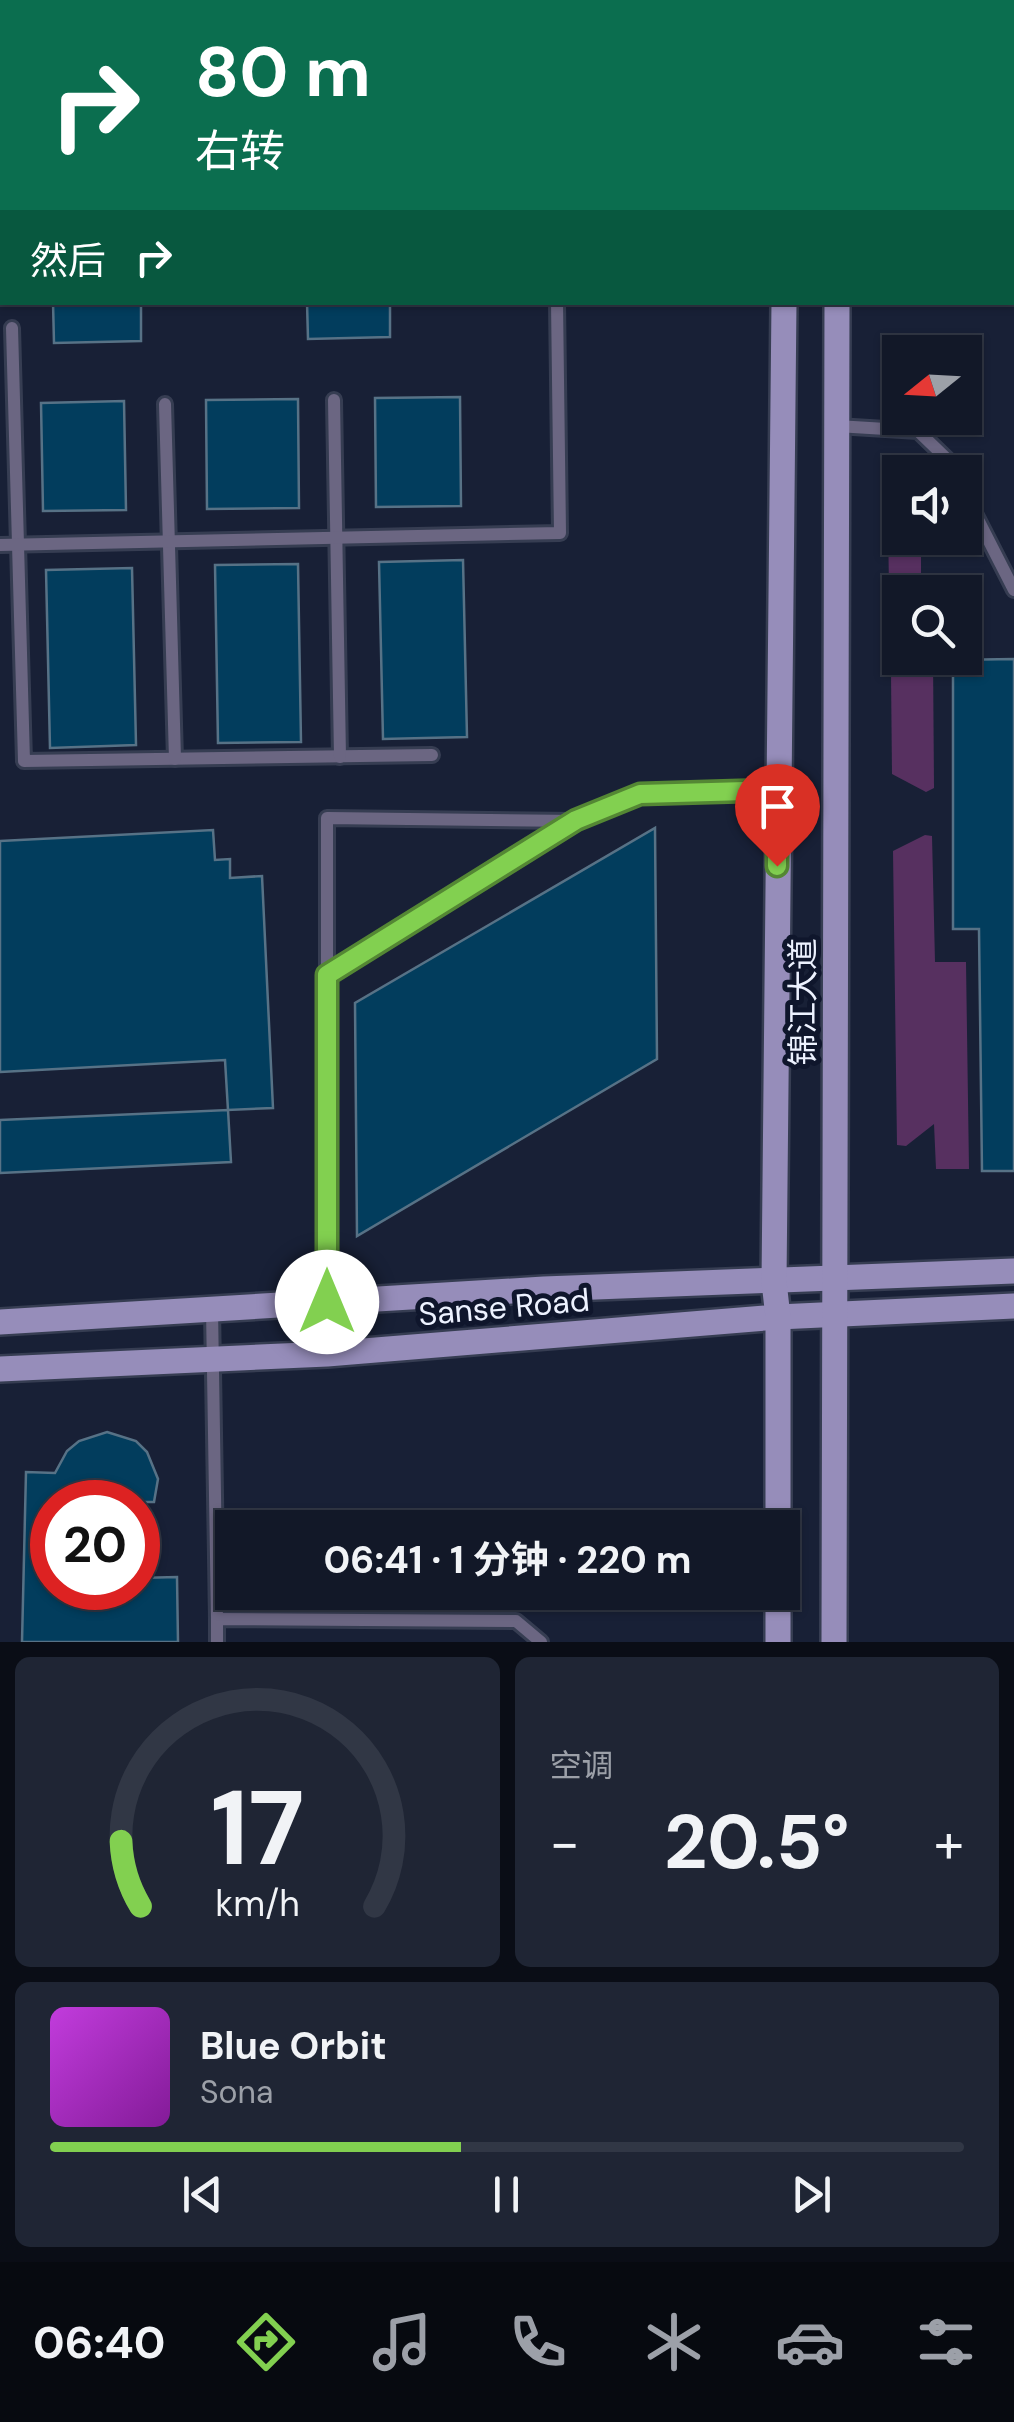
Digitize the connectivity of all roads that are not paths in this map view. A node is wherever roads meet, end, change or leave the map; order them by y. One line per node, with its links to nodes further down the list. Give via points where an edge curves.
1 (556, 305): 10 (lane, via 560,533)
2 (784, 305): 18 (main road, 锦江大道)
3 (837, 305): 7 (main road, 锦江大道)
4 (12, 328): 12 (lane)
5 (334, 400): 10 (lane)
6 (165, 404): 11 (lane)
7 (838, 426): 8 (lane, via 918,431); 22 (main road, 锦江大道)
8 (943, 455)
9 (982, 527): 14 (lane)
10 (336, 538): 11 (lane); 16 (lane)
11 (168, 541): 12 (lane); 17 (lane)
12 (18, 544): 13 (lane); 17 (lane, via 24,761)
13 (0, 545)
14 (1014, 590)
15 (432, 755): 16 (lane)
16 (340, 757): 17 (lane)
17 (174, 759)
18 (777, 790): 19 (lane, via 640,794); 23 (main road, 锦江大道)
19 (576, 820): 20 (lane); 20 (lane, via 327,818)
20 (327, 975): 24 (lane)
21 (1014, 1271): 22 (main road, Sanse Road)
22 (835, 1280): 23 (main road, Sanse Road); 27 (main road, 锦江大道)
23 (774, 1282): 24 (main road, Sanse Road); 28 (main road, 锦江大道)
24 (327, 1302): 26 (main road, Sanse Road); 30 (lane)
25 (1014, 1306): 27 (main road, Sanse Road)
26 (212, 1309): 29 (main road, Sanse Road); 31 (lane)
27 (833, 1316): 28 (main road, Sanse Road); 39 (main road, 锦江大道)
28 (778, 1318): 30 (main road, Sanse Road); 33 (main road, 锦江大道)
29 (0, 1322)
30 (327, 1354): 31 (main road, Sanse Road)
31 (214, 1360): 32 (main road, Sanse Road); 35 (lane)
32 (0, 1369)
33 (778, 1510)
34 (778, 1610): 38 (main road)
35 (218, 1619): 36 (lane); 37 (lane, via 516,1620)
36 (217, 1642)
37 (540, 1642)
38 (778, 1642)
39 (834, 1642)

